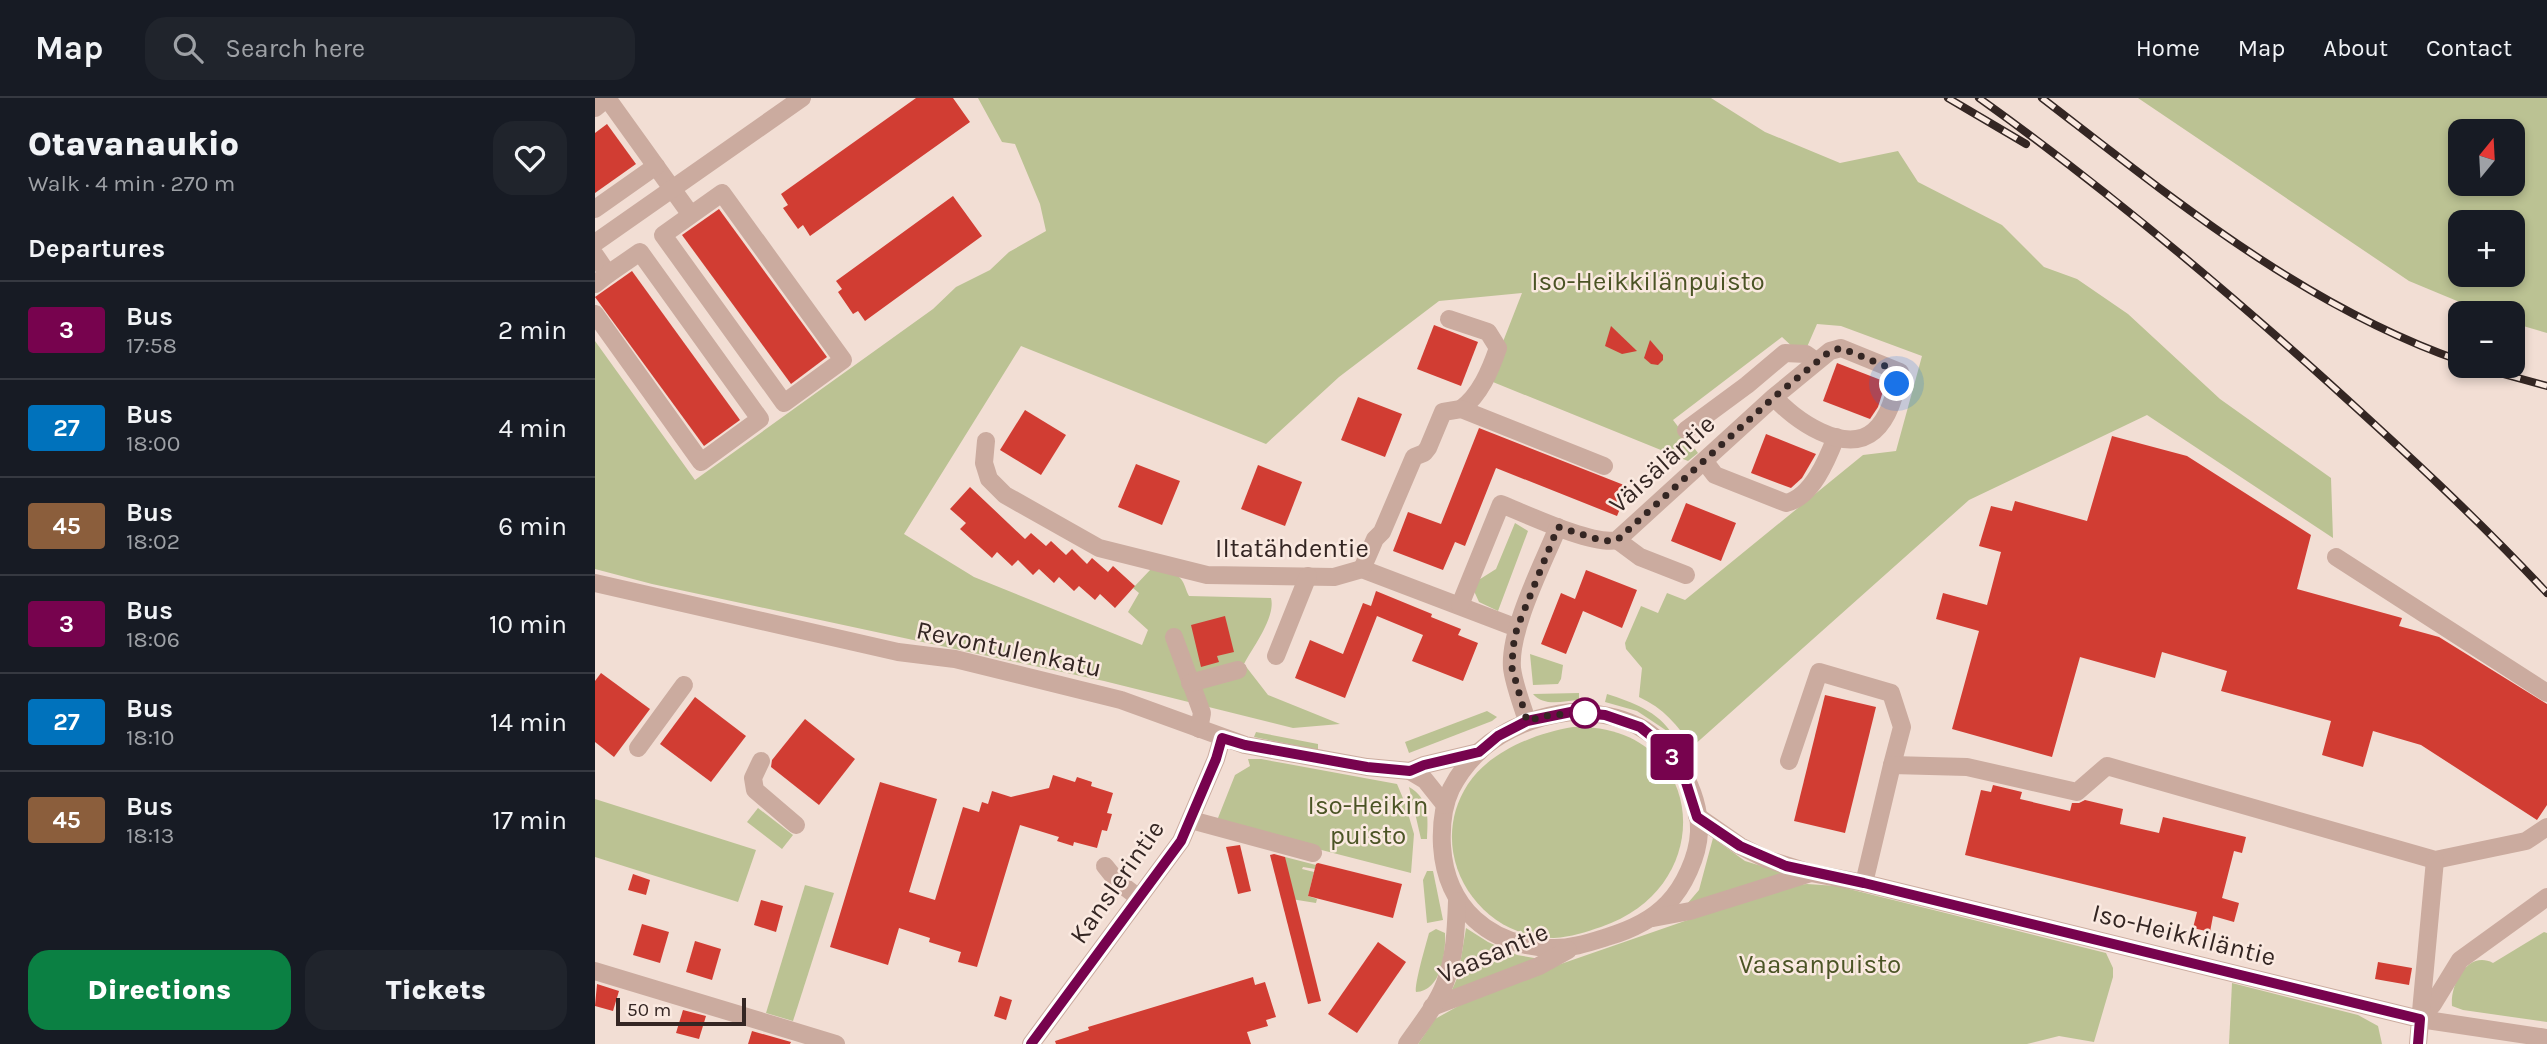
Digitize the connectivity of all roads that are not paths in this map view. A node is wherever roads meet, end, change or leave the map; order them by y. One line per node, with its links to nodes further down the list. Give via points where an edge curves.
1 (802, 98): 4 (street)
2 (595, 108): 3 (street, via 607,98)
3 (656, 166): 4 (street); 5 (street)
4 (672, 189): 6 (street); 7 (street)
5 (595, 209)
6 (691, 215): 6 (street, via 722,193 843,360 784,403 663,235)
7 (595, 243)
8 (595, 255): 9 (street)
9 (602, 279): 10 (street, via 640,251 760,419 701,462)
10 (595, 314)
11 (1449, 319): 14 (street, via 1488,332 1498,348 1474,399)
12 (1816, 361): 13 (street, Väisäläntie); 15 (street, via 1806,354 1785,354); 16 (street, via 1841,348 1900,372 1887,414 1872,433 1855,440)
13 (1774, 397): 16 (street, via 1809,427); 18 (street, Väisäläntie)
14 (1452, 410): 19 (street); 23 (street, via 1424,453 1414,457)
15 (1686, 429)
16 (1836, 437): 18 (street, via 1805,494 1786,503 1715,475)
17 (986, 441): 25 (street, Iltatähdentie, via 983,463 989,479 1005,495 1099,548 1207,575)
18 (1705, 462): 21 (street, Väisäläntie)
19 (1604, 466)
20 (1558, 527): 21 (street, Väisäläntie, via 1603,541); 27 (street, Väisäläntie, via 1501,504); 28 (street)
21 (1617, 540): 24 (street, via 1640,557)
22 (2336, 557): 34 (street)
23 (1362, 569): 25 (street, Iltatähdentie, via 1334,578); 27 (street, Iltatähdentie)
24 (1686, 575)
25 (1308, 576): 30 (street)
26 (595, 583): 36 (street, Revontulenkatu, via 871,646 955,659 1121,700)
27 (1460, 605): 28 (street, Iltatähdentie)
28 (1517, 628): 35 (street, via 1512,668)
29 (1174, 637): 32 (street)
30 (1276, 656)
31 (1238, 670): 32 (street)
32 (1190, 683): 36 (street, via 1202,713)
33 (684, 685): 38 (street)
34 (2547, 693)
35 (1527, 721): 39 (street); 45 (street, via 1592,713 1640,727 1676,761)
36 (1199, 729): 37 (street, Revontulenkatu)
37 (1222, 738): 43 (street, Revontulenkatu); 46 (street, Kanslerintie)
38 (638, 748)
39 (1479, 752): 43 (street, Revontulenkatu); 44 (street, via 1455,781)
40 (761, 761): 47 (street, via 753,778 755,790)
41 (1789, 761): 42 (street, via 1819,672 1891,693 1902,727)
42 (1892, 765): 50 (street, via 1967,767 2077,792 2106,766); 53 (street)
43 (1410, 771): 44 (street, via 1425,780)
44 (1445, 805): 56 (street, via 1444,869)
45 (1697, 817): 52 (street, Iso-Heikkiläntie, via 1750,852); 57 (street, via 1697,845 1682,884)
46 (1191, 820): 49 (street); 55 (street, Kanslerintie)
47 (796, 825)
48 (2547, 827): 50 (street, via 2526,841)
49 (1313, 853)
50 (2435, 860): 61 (street)
51 (1105, 866): 55 (street)
52 (1811, 873): 53 (street, Iso-Heikkiläntie); 57 (street, Iso-Heikkiläntie, via 1690,911)
53 (1864, 883): 61 (street, Iso-Heikkiläntie)
54 (2547, 897): 61 (street, via 2460,960)
55 (1139, 898): 64 (street, Kanslerintie)
56 (1457, 901): 58 (street, via 1504,937 1534,946); 60 (street, Vaasantie, via 1454,950)
57 (1649, 918): 58 (street)
58 (1574, 947): 60 (street, Vaasantie)
59 (595, 971): 63 (street)
60 (1432, 1007): 65 (street, Vaasantie)
61 (2420, 1019): 62 (street, Iso-Heikkiläntie); 66 (street)
62 (2547, 1038)
63 (836, 1044)
64 (1031, 1044)
65 (1407, 1044)
66 (2418, 1044)

